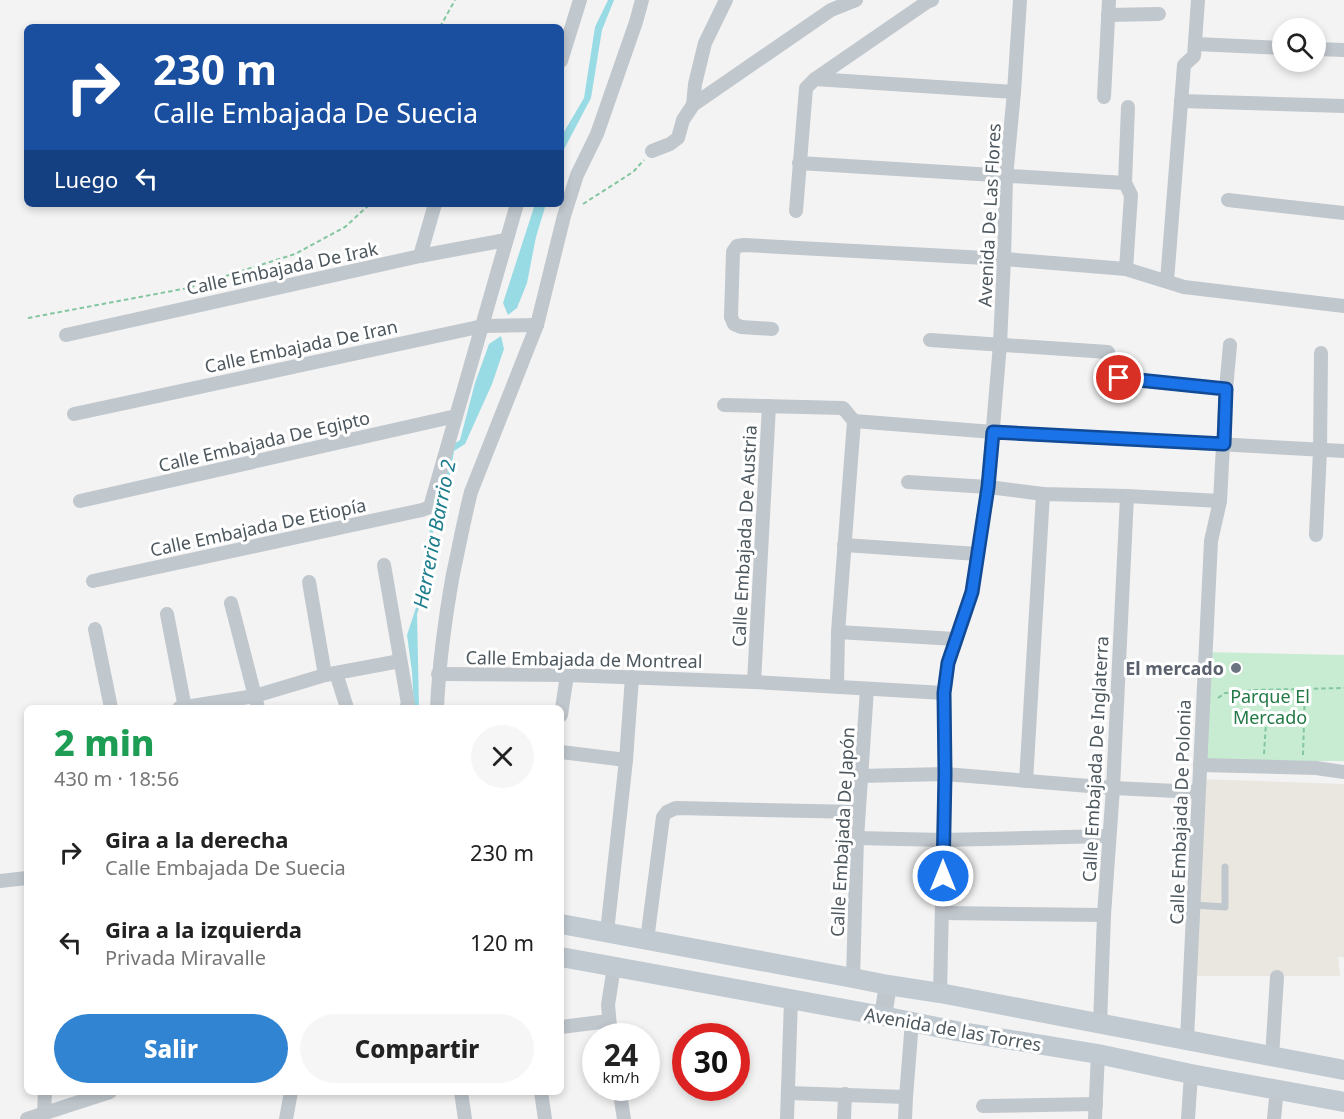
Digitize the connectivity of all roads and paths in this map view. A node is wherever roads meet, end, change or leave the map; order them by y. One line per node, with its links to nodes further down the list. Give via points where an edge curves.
1 (455, 0): 12 (path)
2 (580, 0): 17 (street)
3 (642, 0): 35 (street, via 597,134)
4 (726, 0): 22 (street, via 705,43)
5 (856, 0): 22 (street, via 831,10)
6 (932, 0): 18 (street)
7 (1020, 0): 19 (street, Avenida De Las Flores)
8 (1109, 0): 11 (street)
9 (1198, 0): 13 (street)
10 (1159, 14): 11 (street)
11 (1108, 15): 20 (street)
12 (442, 24)
13 (1196, 44): 14 (street); 21 (street, via 1194,56 1184,65)
14 (1272, 48)
15 (1326, 49): 16 (street)
16 (1344, 50)
17 (564, 51)
18 (815, 79): 19 (street); 26 (street, via 806,88)
19 (1014, 92): 27 (street, Avenida De Las Flores)
20 (1104, 97)
21 (1181, 101): 23 (street); 40 (street)
22 (693, 105): 25 (street, via 682,120 678,138)
23 (1344, 106)
24 (1128, 107): 28 (street)
25 (652, 151): 35 (path, via 633,172)
26 (799, 164): 27 (street); 33 (street)
27 (1006, 177): 28 (street); 38 (street, Avenida De Las Flores)
28 (1125, 183): 39 (street, via 1131,195)
29 (1228, 200): 34 (street)
30 (367, 207): 42 (path, via 345,227 295,254 188,288)
31 (434, 207): 37 (street)
32 (516, 207): 36 (street)
33 (796, 211)
34 (1344, 213)
35 (564, 216): 43 (street)
36 (506, 240): 37 (street, Calle Embajada De Irak); 44 (street)
37 (420, 256): 46 (street, Calle Embajada De Irak)
38 (1004, 259): 39 (street); 45 (street, via 737,246 733,252 731,317 741,327); 48 (street, Avenida De Las Flores)
39 (1126, 269): 40 (street)
40 (1167, 281): 41 (street, via 1184,287)
41 (1344, 306)
42 (28, 318)
43 (537, 325): 44 (street, Calle Embajada De Iran); 82 (street, via 463,520)
44 (483, 326): 56 (street, Calle Embajada De Iran); 57 (street)
45 (772, 329)
46 (66, 334)
47 (930, 340): 48 (street)
48 (1000, 344): 50 (street); 59 (street, Avenida De Las Flores)
49 (1230, 345): 53 (street, Calle Embajada De Polonia)
50 (1108, 352)
51 (1321, 353): 61 (street)
52 (1119, 378): 53 (street)
53 (1226, 389): 60 (street, Calle Embajada De Polonia)
54 (724, 405): 55 (street)
55 (769, 406): 58 (street, Calle Embajada De Austria, via 843,408); 85 (street, Calle Embajada De Austria)
56 (74, 414)
57 (456, 416): 67 (street, Calle Embajada De Egipto); 73 (street, Calle Embajada De Etiopía, via 430,507)
58 (854, 421): 59 (street, Calle Embajada De Austria); 70 (street)
59 (993, 432): 60 (street, Calle Embajada De Austria); 64 (street, Avenida De Las Flores)
60 (1224, 444): 61 (street, Calle Embajada De Austria); 68 (street, Calle Embajada De Polonia)
61 (1320, 451): 62 (street, Calle Embajada De Austria); 69 (street)
62 (1344, 452)
63 (908, 482): 64 (street)
64 (988, 487): 65 (street); 71 (street, Avenida De Las Flores)
65 (1043, 494): 66 (street); 109 (street)
66 (1127, 496): 68 (street); 110 (street, Calle Embajada De Inglaterra)
67 (80, 501)
68 (1220, 501): 92 (street, Calle Embajada De Polonia, via 1211,541)
69 (1316, 536)
70 (844, 545): 71 (street); 78 (street)
71 (978, 555): 79 (street, Avenida De Las Flores, via 972,592)
72 (384, 565): 80 (street)
73 (93, 581)
74 (309, 582): 81 (street)
75 (231, 603): 93 (street)
76 (167, 614): 95 (street)
77 (95, 629): 94 (street)
78 (838, 632): 79 (street); 86 (street)
79 (955, 639): 91 (street, Avenida De Las Flores)
80 (400, 661): 81 (street); 98 (street)
81 (331, 674): 93 (street); 97 (street)
82 (438, 674): 83 (street, Calle Embajada de Montreal); 99 (street)
83 (567, 675): 84 (street, Calle Embajada de Montreal); 100 (street)
84 (632, 677): 85 (street, Calle Embajada de Montreal); 102 (street)
85 (754, 682): 86 (street, Calle Embajada de Montreal)
86 (837, 686): 88 (street, Calle Embajada de Montreal)
87 (1344, 688): 89 (path)
88 (867, 689): 91 (street, Calle Embajada de Montreal); 108 (street, Calle Embajada De Japón)
89 (1305, 689): 90 (path); 105 (path)
90 (1268, 690): 92 (path); 104 (path)
91 (944, 693): 107 (street, Avenida De Las Flores)
92 (1203, 699): 103 (street, Calle Embajada De Polonia)
93 (256, 702): 96 (street)
94 (110, 705)
95 (182, 705)
96 (220, 705)
97 (346, 705)
98 (408, 705)
99 (437, 705)
100 (562, 705)
101 (564, 752): 102 (street)
102 (626, 760): 123 (street)
103 (1200, 765): 104 (street); 111 (street, Calle Embajada De Polonia)
104 (1263, 766): 105 (street)
105 (1302, 768): 106 (street)
106 (1344, 772)
107 (945, 774): 108 (street); 109 (street); 115 (street, Avenida De Las Flores)
108 (861, 776): 112 (street, Calle Embajada De Japón)
109 (1026, 781): 110 (street)
110 (1113, 788): 111 (street); 113 (street, Calle Embajada De Inglaterra)
111 (1198, 792): 119 (street, Calle Embajada De Polonia)
112 (858, 812): 114 (street, Calle Embajada De Japón); 124 (street, via 676,808 667,812 663,817)
113 (1108, 836): 115 (street); 121 (street, Calle Embajada De Inglaterra)
114 (857, 838): 115 (street); 128 (street, Calle Embajada De Japón)
115 (943, 840): 120 (street, Avenida De Las Flores)
116 (1225, 867): 119 (lane, via 1225,907)
117 (24, 878): 118 (street)
118 (0, 881)
119 (1194, 905): 137 (street, Calle Embajada De Polonia)
120 (943, 913): 121 (street); 130 (street, Avenida De Las Flores)
121 (1104, 915): 135 (street, Calle Embajada De Inglaterra)
122 (564, 925): 123 (main road)
123 (607, 932): 124 (main road)
124 (647, 940): 128 (main road)
125 (564, 958): 126 (main road, Avenida de las Torres)
126 (614, 967): 131 (main road, Avenida de las Torres); 133 (street)
127 (1277, 977): 139 (street)
128 (853, 978): 129 (main road)
129 (888, 986): 130 (main road); 132 (street)
130 (940, 993): 135 (main road)
131 (791, 999): 132 (main road, Avenida de las Torres); 143 (street)
132 (883, 1016): 134 (main road, Avenida de las Torres)
133 (609, 1021): 136 (street)
134 (912, 1021): 138 (main road, Avenida de las Torres); 150 (street)
135 (1100, 1024): 137 (main road)
136 (564, 1027)
137 (1187, 1039): 139 (main road)
138 (1098, 1054): 141 (main road, Avenida de las Torres); 153 (street)
139 (1272, 1057): 140 (main road)
140 (1344, 1070)
141 (1191, 1074): 142 (main road, Avenida de las Torres); 165 (street)
142 (1277, 1088): 152 (main road, Avenida de las Torres); 166 (street)
143 (788, 1093): 144 (street); 161 (street)
144 (845, 1094): 150 (street); 162 (street)
145 (45, 1095): 155 (street)
146 (101, 1095): 155 (street)
147 (290, 1095): 157 (street)
148 (461, 1095): 158 (street)
149 (541, 1095): 159 (street)
150 (906, 1097): 163 (street)
151 (621, 1101): 160 (street)
152 (1344, 1102)
153 (1096, 1104): 154 (street); 164 (street)
154 (983, 1106)
155 (44, 1113): 156 (street)
156 (27, 1119)
157 (286, 1119)
158 (465, 1119)
159 (545, 1119)
160 (624, 1119)
161 (787, 1119)
162 (844, 1119)
163 (905, 1119)
164 (1095, 1119)
165 (1188, 1119)
166 (1274, 1119)

